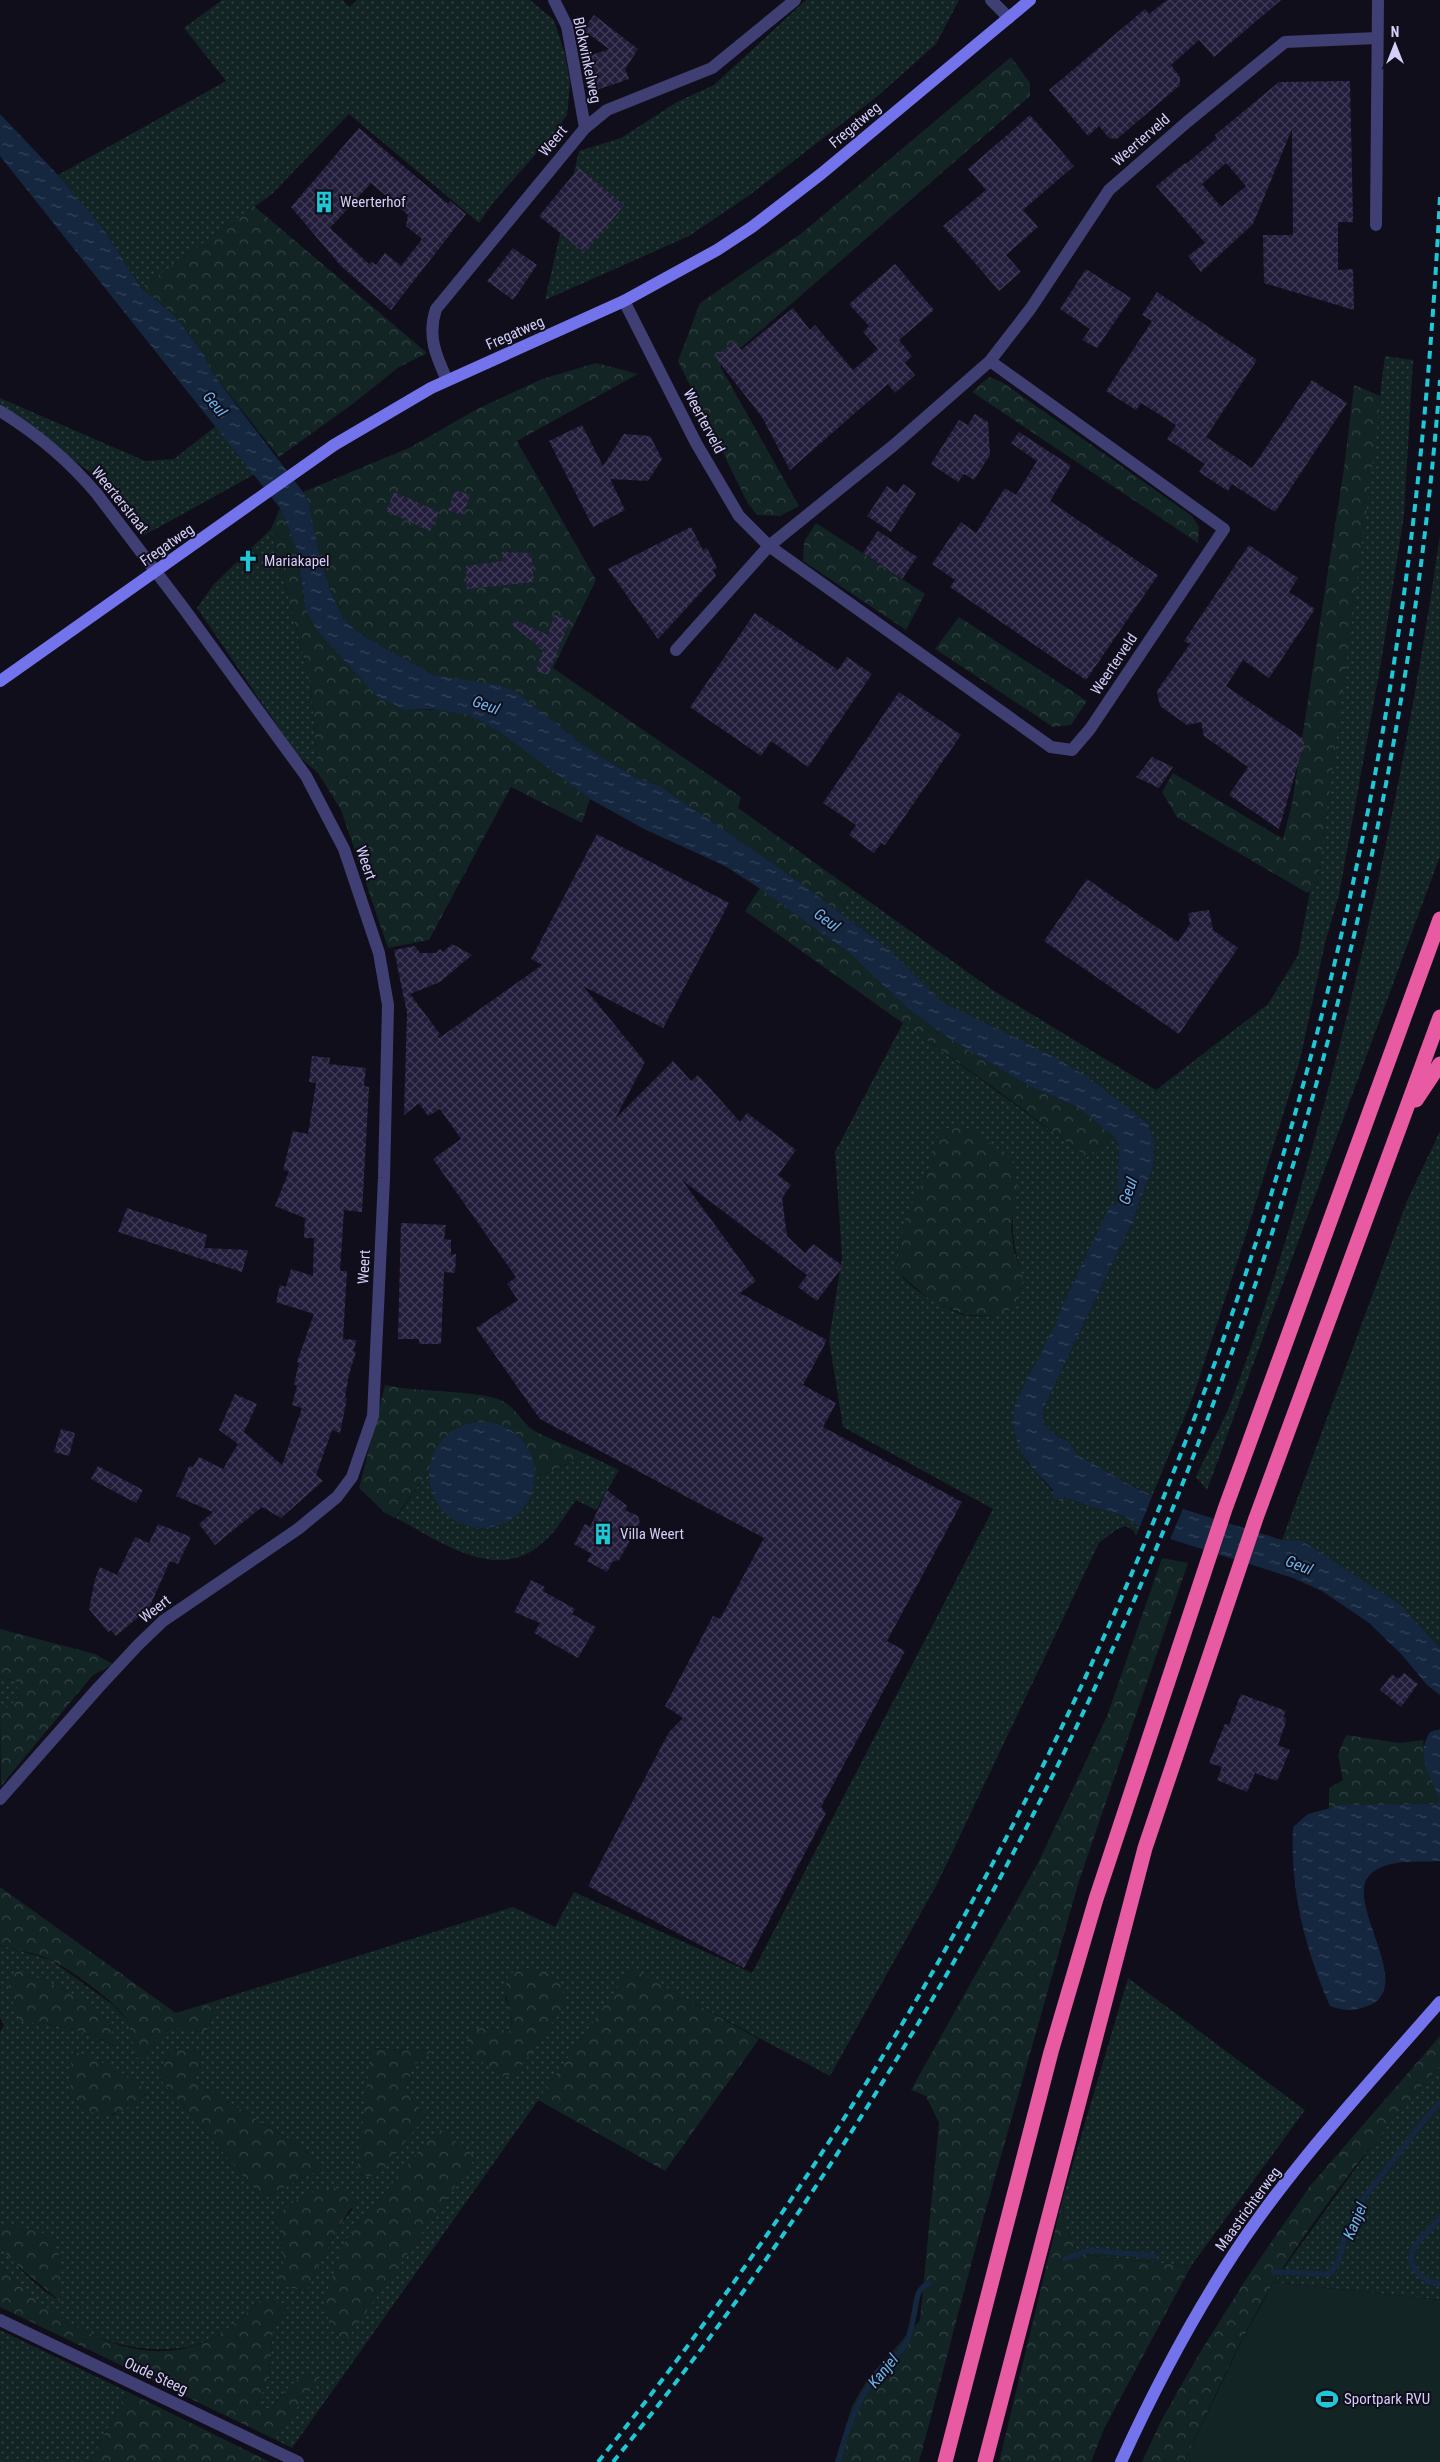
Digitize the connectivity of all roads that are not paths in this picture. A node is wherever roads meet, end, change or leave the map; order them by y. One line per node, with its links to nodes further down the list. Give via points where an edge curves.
1 (554, 0): 8 (street, Blokwinkelweg, via 567,26)
2 (794, 0): 8 (street, Weert, via 712,68 607,110)
3 (991, 0): 6 (street)
4 (1030, 0): 6 (street, Fregatweg)
5 (1378, 0): 7 (street)
6 (1009, 18): 10 (street, Fregatweg, via 752,227 682,271)
7 (1377, 38): 9 (street); 11 (street, Weerterveld, via 1285,42 1187,122 1109,190 1031,308)
8 (585, 128): 12 (street, Weert, via 436,309 431,321 432,344)
9 (1376, 225)
10 (624, 301): 12 (street, Fregatweg); 14 (street, Weerterveld, via 696,443 739,516)
11 (990, 361): 14 (street, Weerterveld, via 894,445); 14 (street, Weerterveld, via 1224,529 1090,729 1072,750 1051,747)
12 (447, 380): 15 (street, Fregatweg, via 382,415 300,469)
13 (0, 411): 15 (street, Weerterstraat, via 37,437 84,479)
14 (769, 546): 17 (street)
15 (157, 572): 16 (street, Weerterstraat); 18 (street, Fregatweg)
16 (197, 627): 23 (street, Weert, via 306,776 324,807 344,849 379,953 388,1005 373,1416 352,1477 337,1497 298,1529 157,1627)
17 (676, 650)
18 (0, 681)
19 (1440, 919): 27 (highway, via 1225,1509 1096,1899 1050,2052)
20 (1440, 1017): 22 (highway)
21 (1440, 1064): 22 (highway)
22 (1402, 1122): 28 (highway, via 1256,1518 1145,1848)
23 (0, 1799)
24 (1440, 2002): 29 (street, Maastrichterweg, via 1330,2128 1279,2191 1230,2261 1157,2386)
25 (0, 2320): 26 (street, Oude Steeg)
26 (298, 2462)
27 (945, 2462)
28 (985, 2462)
29 (1121, 2462)

